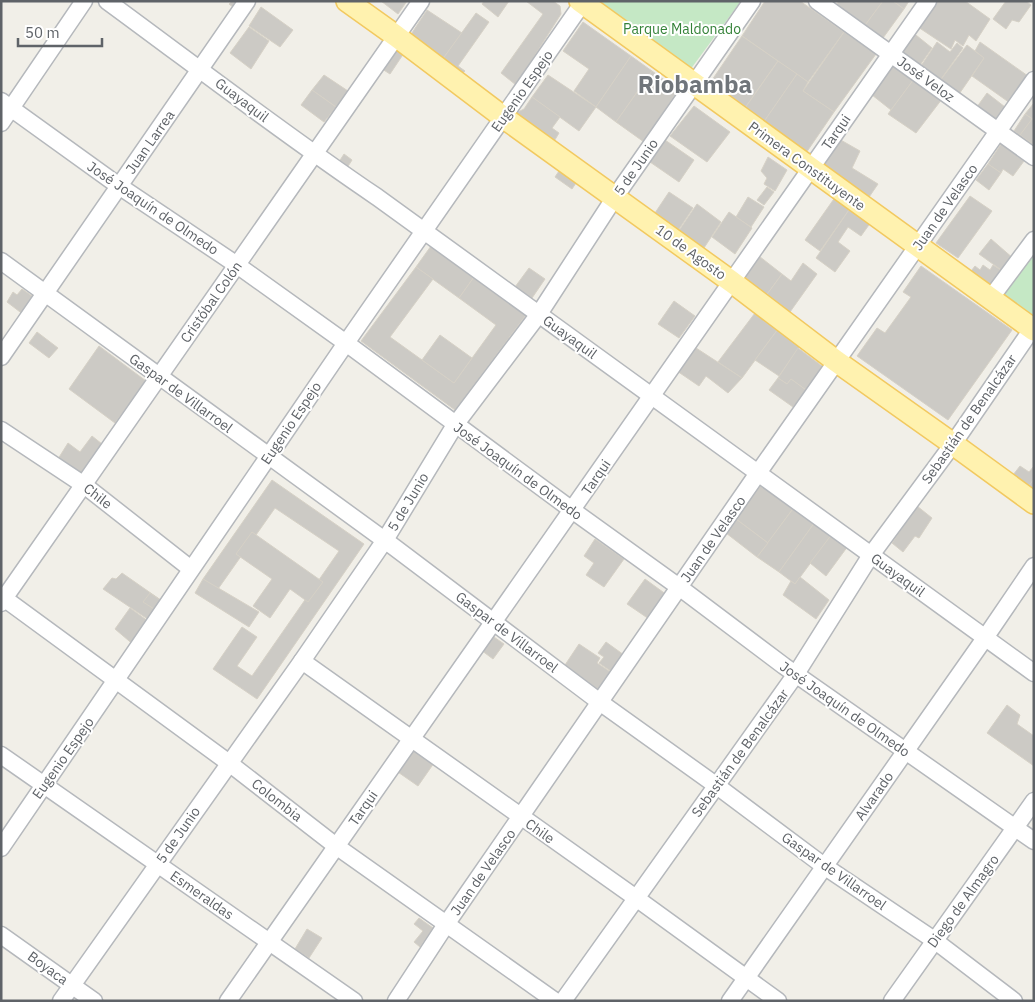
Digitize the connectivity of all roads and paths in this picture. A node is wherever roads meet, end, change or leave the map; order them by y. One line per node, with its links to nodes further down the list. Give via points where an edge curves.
1 (84, 1): 15 (street)
2 (107, 1): 12 (street, Guayaquil)
3 (247, 1): 12 (street, Juan Larrea)
4 (347, 1): 10 (main road, 10 de Agosto)
5 (421, 1): 10 (street, Cristóbal Colón)
6 (752, 1): 14 (street, 5 de Junio)
7 (817, 1): 11 (street, José Veloz)
8 (928, 1): 11 (street, Tarqui)
9 (583, 2): 14 (main road, Primera Constituyente); 16 (street, Eugenio Espejo)
10 (396, 36): 16 (main road, 10 de Agosto); 19 (street, Cristóbal Colón)
11 (891, 54): 18 (street, José Veloz); 21 (street, Tarqui)
12 (200, 69): 19 (street, Guayaquil); 22 (street, Juan Larrea)
13 (1034, 80): 18 (street, Juan de Velasco)
14 (695, 85): 21 (main road, Primera Constituyente); 23 (street, 5 de Junio)
15 (6, 104): 17 (street); 22 (street, José Joaquín de Olmedo)
16 (503, 117): 23 (main road, 10 de Agosto); 24 (street, Eugenio Espejo)
17 (1, 122)
18 (998, 131): 20 (street, José Veloz); 26 (street, Juan de Velasco)
19 (314, 155): 24 (street, Guayaquil); 28 (street, Cristóbal Colón)
20 (1034, 157)
21 (811, 169): 26 (main road, Primera Constituyente); 29 (street, Tarqui)
22 (119, 186): 28 (street, José Joaquín de Olmedo); 30 (street, Juan Larrea)
23 (615, 197): 29 (main road, 10 de Agosto); 32 (street, 5 de Junio)
24 (424, 231): 32 (street, Guayaquil); 34 (street, Eugenio Espejo)
25 (1034, 240): 31 (street)
26 (917, 246): 31 (main road, Primera Constituyente); 36 (street, Juan de Velasco)
27 (1, 261): 30 (street, Gaspar de Villarroel)
28 (237, 265): 34 (street, José Joaquín de Olmedo); 37 (street, Cristóbal Colón)
29 (732, 282): 36 (main road, 10 de Agosto); 38 (street, Tarqui)
30 (45, 293): 35 (street, Juan Larrea); 37 (street, Gaspar de Villarroel)
31 (990, 299): 33 (main road, Primera Constituyente)
32 (539, 314): 38 (street, Guayaquil); 39 (street, 5 de Junio)
33 (1033, 330): 41 (street, Sebastián de Benalcázar)
34 (346, 343): 39 (street, José Joaquín de Olmedo); 42 (street, Eugenio Espejo)
35 (1, 357)
36 (836, 361): 41 (main road, 10 de Agosto); 43 (street, Juan de Velasco)
37 (159, 378): 42 (street, Gaspar de Villarroel); 44 (street, Cristóbal Colón)
38 (652, 396): 43 (street, Guayaquil); 46 (street, Tarqui)
39 (455, 425): 46 (street, José Joaquín de Olmedo); 47 (street, 5 de Junio)
40 (1, 430): 44 (street, Chile)
41 (953, 444): 45 (main road, 10 de Agosto); 48 (street, Sebastián de Benalcázar)
42 (268, 456): 47 (street, Gaspar de Villarroel); 50 (street, Eugenio Espejo)
43 (758, 473): 48 (street, Guayaquil); 51 (street, Juan de Velasco)
44 (84, 485): 50 (street, Chile); 52 (street, Cristóbal Colón)
45 (1034, 504)
46 (572, 510): 51 (street, José Joaquín de Olmedo); 53 (street, Tarqui)
47 (385, 540): 53 (street, Gaspar de Villarroel); 55 (street, 5 de Junio)
48 (871, 555): 54 (street, Guayaquil); 57 (street, Sebastián de Benalcázar)
49 (1034, 566): 54 (street, Alvarado)
50 (191, 569): 58 (street, Eugenio Espejo)
51 (679, 587): 57 (street, José Joaquín de Olmedo); 59 (street, Juan de Velasco)
52 (2, 599): 58 (street, Colombia)
53 (494, 623): 59 (street, Gaspar de Villarroel); 60 (street, Tarqui)
54 (985, 638): 56 (street, Guayaquil); 61 (street, Alvarado)
55 (302, 661): 60 (street, Chile); 63 (street, 5 de Junio)
56 (1034, 673)
57 (796, 674): 61 (street, José Joaquín de Olmedo); 65 (street, Sebastián de Benalcázar)
58 (117, 681): 63 (street, Colombia); 64 (street, Eugenio Espejo)
59 (601, 703): 65 (street, Gaspar de Villarroel); 67 (street, Juan de Velasco)
60 (412, 739): 67 (street, Chile); 70 (street, Tarqui)
61 (905, 752): 68 (street, José Joaquín de Olmedo); 73 (street, Alvarado)
62 (1, 755): 64 (street, Esmeraldas)
63 (229, 763): 70 (street, Colombia); 72 (street, 5 de Junio)
64 (44, 786): 71 (street, Eugenio Espejo); 72 (street, Esmeraldas)
65 (717, 786): 73 (street, Gaspar de Villarroel); 74 (street, Sebastián de Benalcázar)
66 (1034, 801): 68 (street, Diego de Almagro)
67 (521, 817): 74 (street, Chile); 75 (street, Juan de Velasco)
68 (1015, 827): 69 (street, José Joaquín de Olmedo); 77 (street, Diego de Almagro)
69 (1034, 841)
70 (336, 846): 75 (street, Colombia); 78 (street, Tarqui)
71 (1, 848)
72 (157, 864): 78 (street, Esmeraldas); 80 (street, 5 de Junio)
73 (824, 866): 77 (street, Gaspar de Villarroel); 79 (street, Alvarado)
74 (636, 898): 79 (street, Chile); 87 (street, Sebastián de Benalcázar)
75 (447, 923): 85 (street, Juan de Velasco); 86 (street, Colombia)
76 (1, 935): 80 (street, Boyaca)
77 (934, 940): 90 (street, Diego de Almagro); 91 (street, Gaspar de Villarroel)
78 (269, 942): 83 (street, Tarqui); 84 (street, Esmeraldas)
79 (746, 978): 88 (street, Alvarado); 89 (street, Chile)
80 (72, 985): 81 (street, 5 de Junio); 82 (street, Boyaca)
81 (61, 1001)
82 (94, 1001)
83 (228, 1001)
84 (354, 1001)
85 (396, 1001)
86 (555, 1001)
87 (563, 1001)
88 (730, 1001)
89 (778, 1001)
90 (892, 1001)
91 (1014, 1001)

